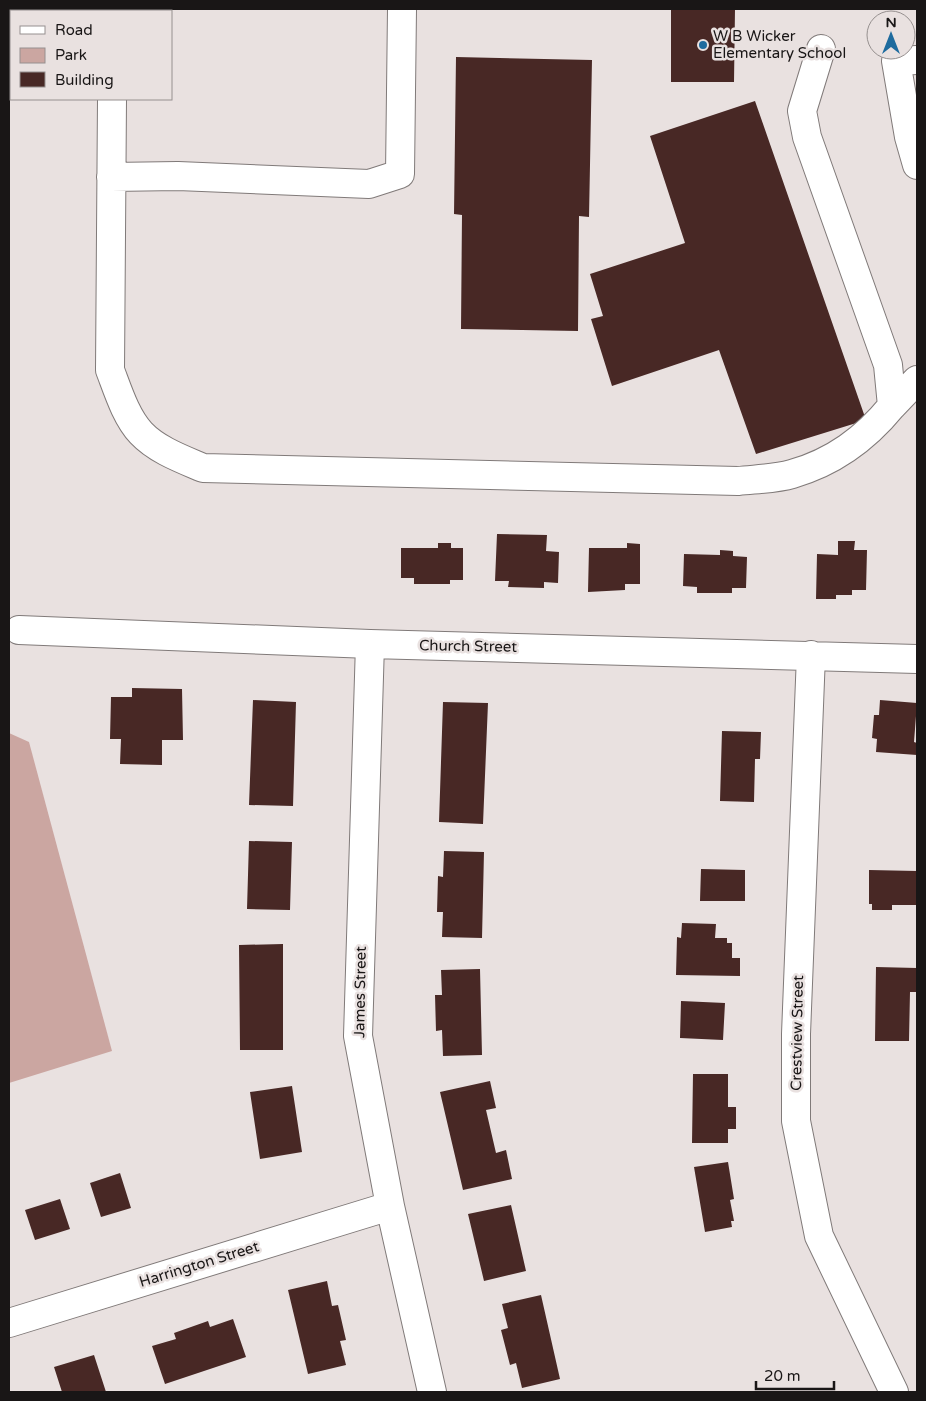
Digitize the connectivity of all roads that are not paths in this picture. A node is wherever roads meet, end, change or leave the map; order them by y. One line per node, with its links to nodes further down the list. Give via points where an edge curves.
1 (402, 9): 7 (street, via 400,174 369,184 178,176)
2 (821, 49): 9 (street, via 802,111 807,137 888,365)
3 (907, 60): 5 (street)
4 (112, 100): 7 (street)
5 (913, 135): 6 (street)
6 (917, 165)
7 (111, 177): 9 (street, via 110,370 121,400 141,433 167,452 203,468 738,481 791,474 831,459 872,431)
8 (917, 380): 9 (street)
9 (892, 406)
10 (20, 630): 11 (street, Church Street)
11 (370, 644): 12 (street, Church Street); 14 (street, James Street, via 358,1036)
12 (811, 655): 13 (street, Church Street); 17 (street, Crestview Street, via 796,1034 796,1121 819,1236)
13 (917, 660)
14 (390, 1206): 15 (street, Harrington Street); 16 (street, James Street)
15 (9, 1323)
16 (432, 1392)
17 (894, 1392)

